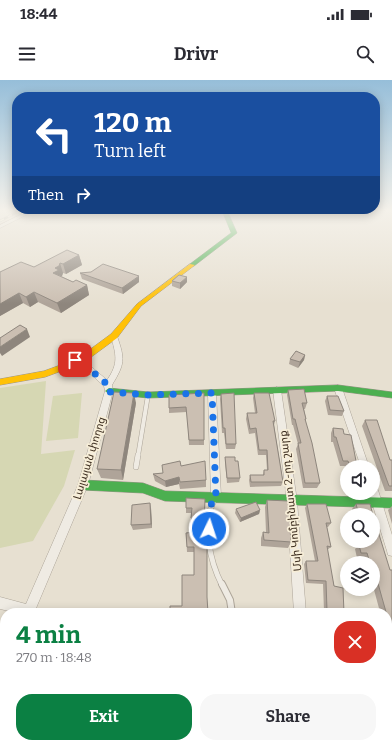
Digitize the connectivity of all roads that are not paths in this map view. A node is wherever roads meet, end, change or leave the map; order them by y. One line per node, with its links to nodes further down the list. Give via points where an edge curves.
1 (223, 241): 2 (street, via 139,305)
2 (114, 336): 3 (street); 5 (street, Լալայան փողոց, via 121,356 119,369)
3 (78, 361): 4 (street, via 45,374); 5 (street)
4 (0, 382)
5 (109, 388): 9 (street); 13 (street, Լալայան փողոց)
6 (338, 388): 7 (street); 10 (street); 11 (street)
7 (277, 390): 8 (street); 16 (street, Մսի Կոմբինատ 2-րդ շարք)
8 (212, 393): 9 (street); 14 (street)
9 (148, 395): 12 (lane)
10 (392, 395)
11 (363, 460)
12 (136, 467)
13 (83, 486): 14 (street, via 143,488 165,496); 22 (street, Լալայան փողոց)
14 (216, 497): 16 (street); 23 (lane, via 210,506 208,541 217,575 230,600)
15 (376, 500): 17 (street)
16 (292, 501): 17 (street); 24 (street, Մսի Կոմբինատ 2-րդ շարք)
17 (377, 503): 18 (street); 19 (street)
18 (392, 503)
19 (392, 551)
20 (0, 603): 21 (street)
21 (18, 608)
22 (30, 608)
23 (231, 608)
24 (300, 608)

